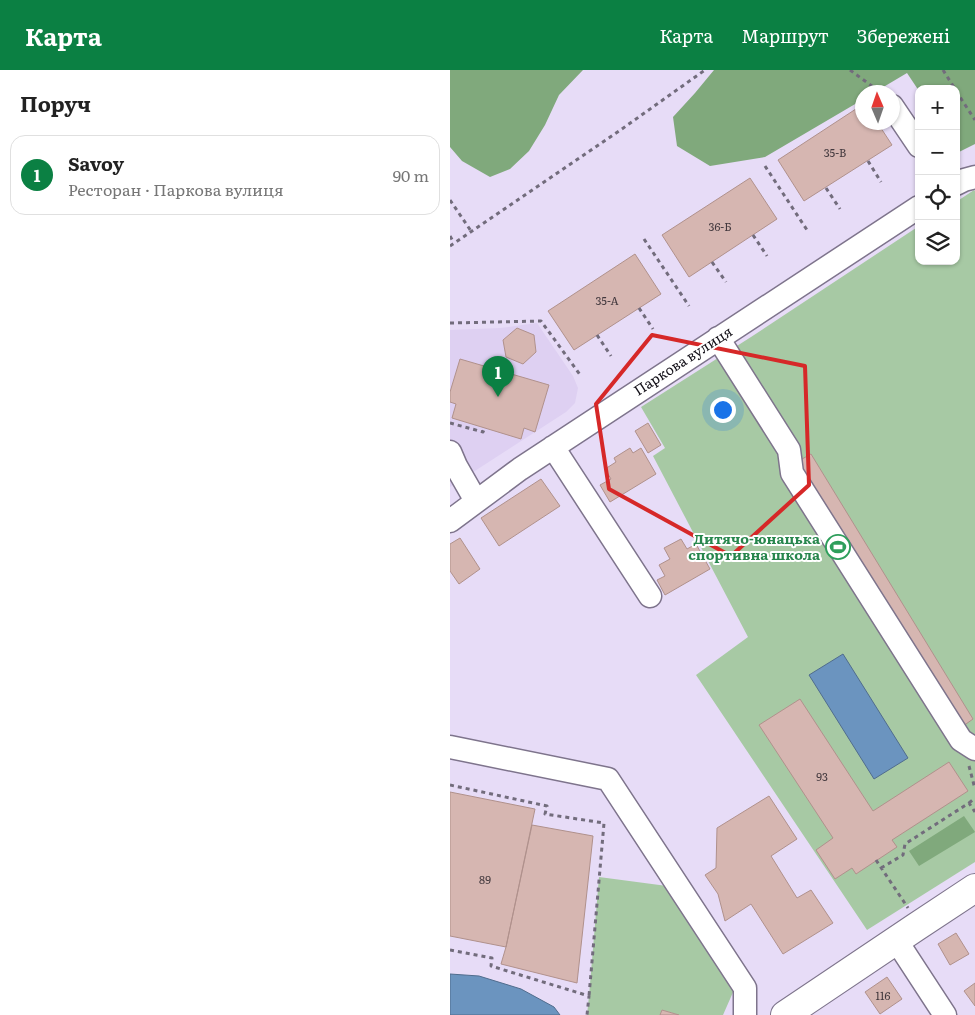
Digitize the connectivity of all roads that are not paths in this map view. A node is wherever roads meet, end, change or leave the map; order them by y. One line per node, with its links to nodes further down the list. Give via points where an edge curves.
1 (900, 118): 2 (street)
2 (915, 140)
3 (975, 177): 4 (street)
4 (960, 182)
5 (915, 210): 6 (street, Паркова вулиця)
6 (718, 338): 7 (street, Паркова вулиця); 13 (street, via 789,450 792,473 961,740)
7 (553, 447): 9 (street, Паркова вулиця); 11 (street)
8 (452, 462): 9 (street)
9 (476, 501): 10 (street, Паркова вулиця)
10 (450, 521)
11 (650, 596)
12 (450, 747): 16 (street, via 608,779 745,988)
13 (975, 749)
14 (975, 888): 15 (main road)
15 (896, 940): 17 (main road); 18 (street)
16 (745, 1015)
17 (785, 1015)
18 (945, 1015)

